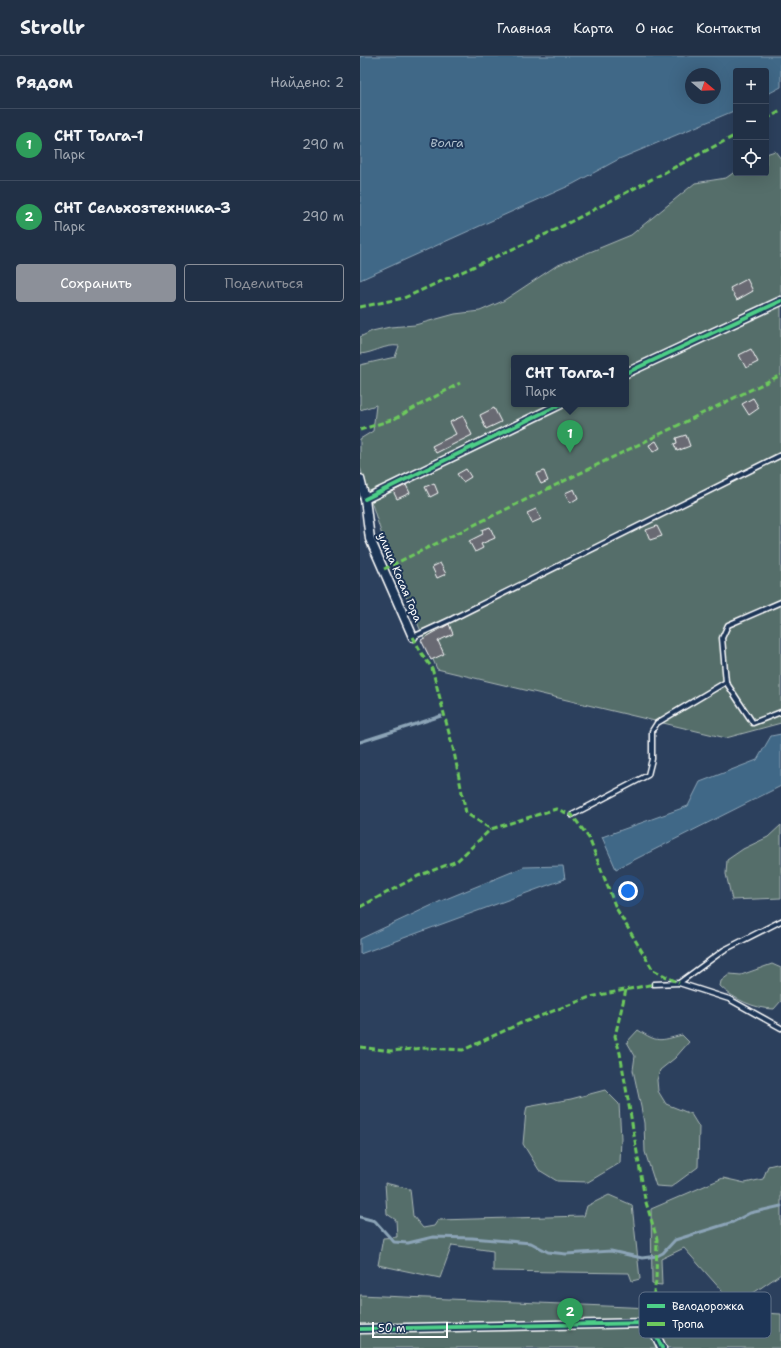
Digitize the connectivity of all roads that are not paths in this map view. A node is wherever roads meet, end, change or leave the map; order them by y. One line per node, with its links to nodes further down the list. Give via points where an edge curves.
1 (781, 301): 2 (street)
2 (629, 372)
3 (555, 407): 6 (street)
4 (781, 455): 8 (lane)
5 (360, 479): 6 (street, улица Косая Гора)
6 (365, 499): 8 (street, улица Косая Гора, via 370,539)
7 (781, 602): 9 (lane, via 728,625 722,638)
8 (413, 637)
9 (726, 682): 10 (lane, via 753,723); 11 (lane, via 657,723 652,732 652,759 648,774)
10 (781, 712)
11 (572, 815)
12 (781, 921): 13 (lane, via 724,950)
13 (679, 983): 14 (lane); 15 (lane, via 729,999)
14 (654, 984)
15 (781, 1028)
16 (639, 1323): 17 (street)
17 (360, 1329)
18 (657, 1338): 19 (street)
19 (662, 1348)

